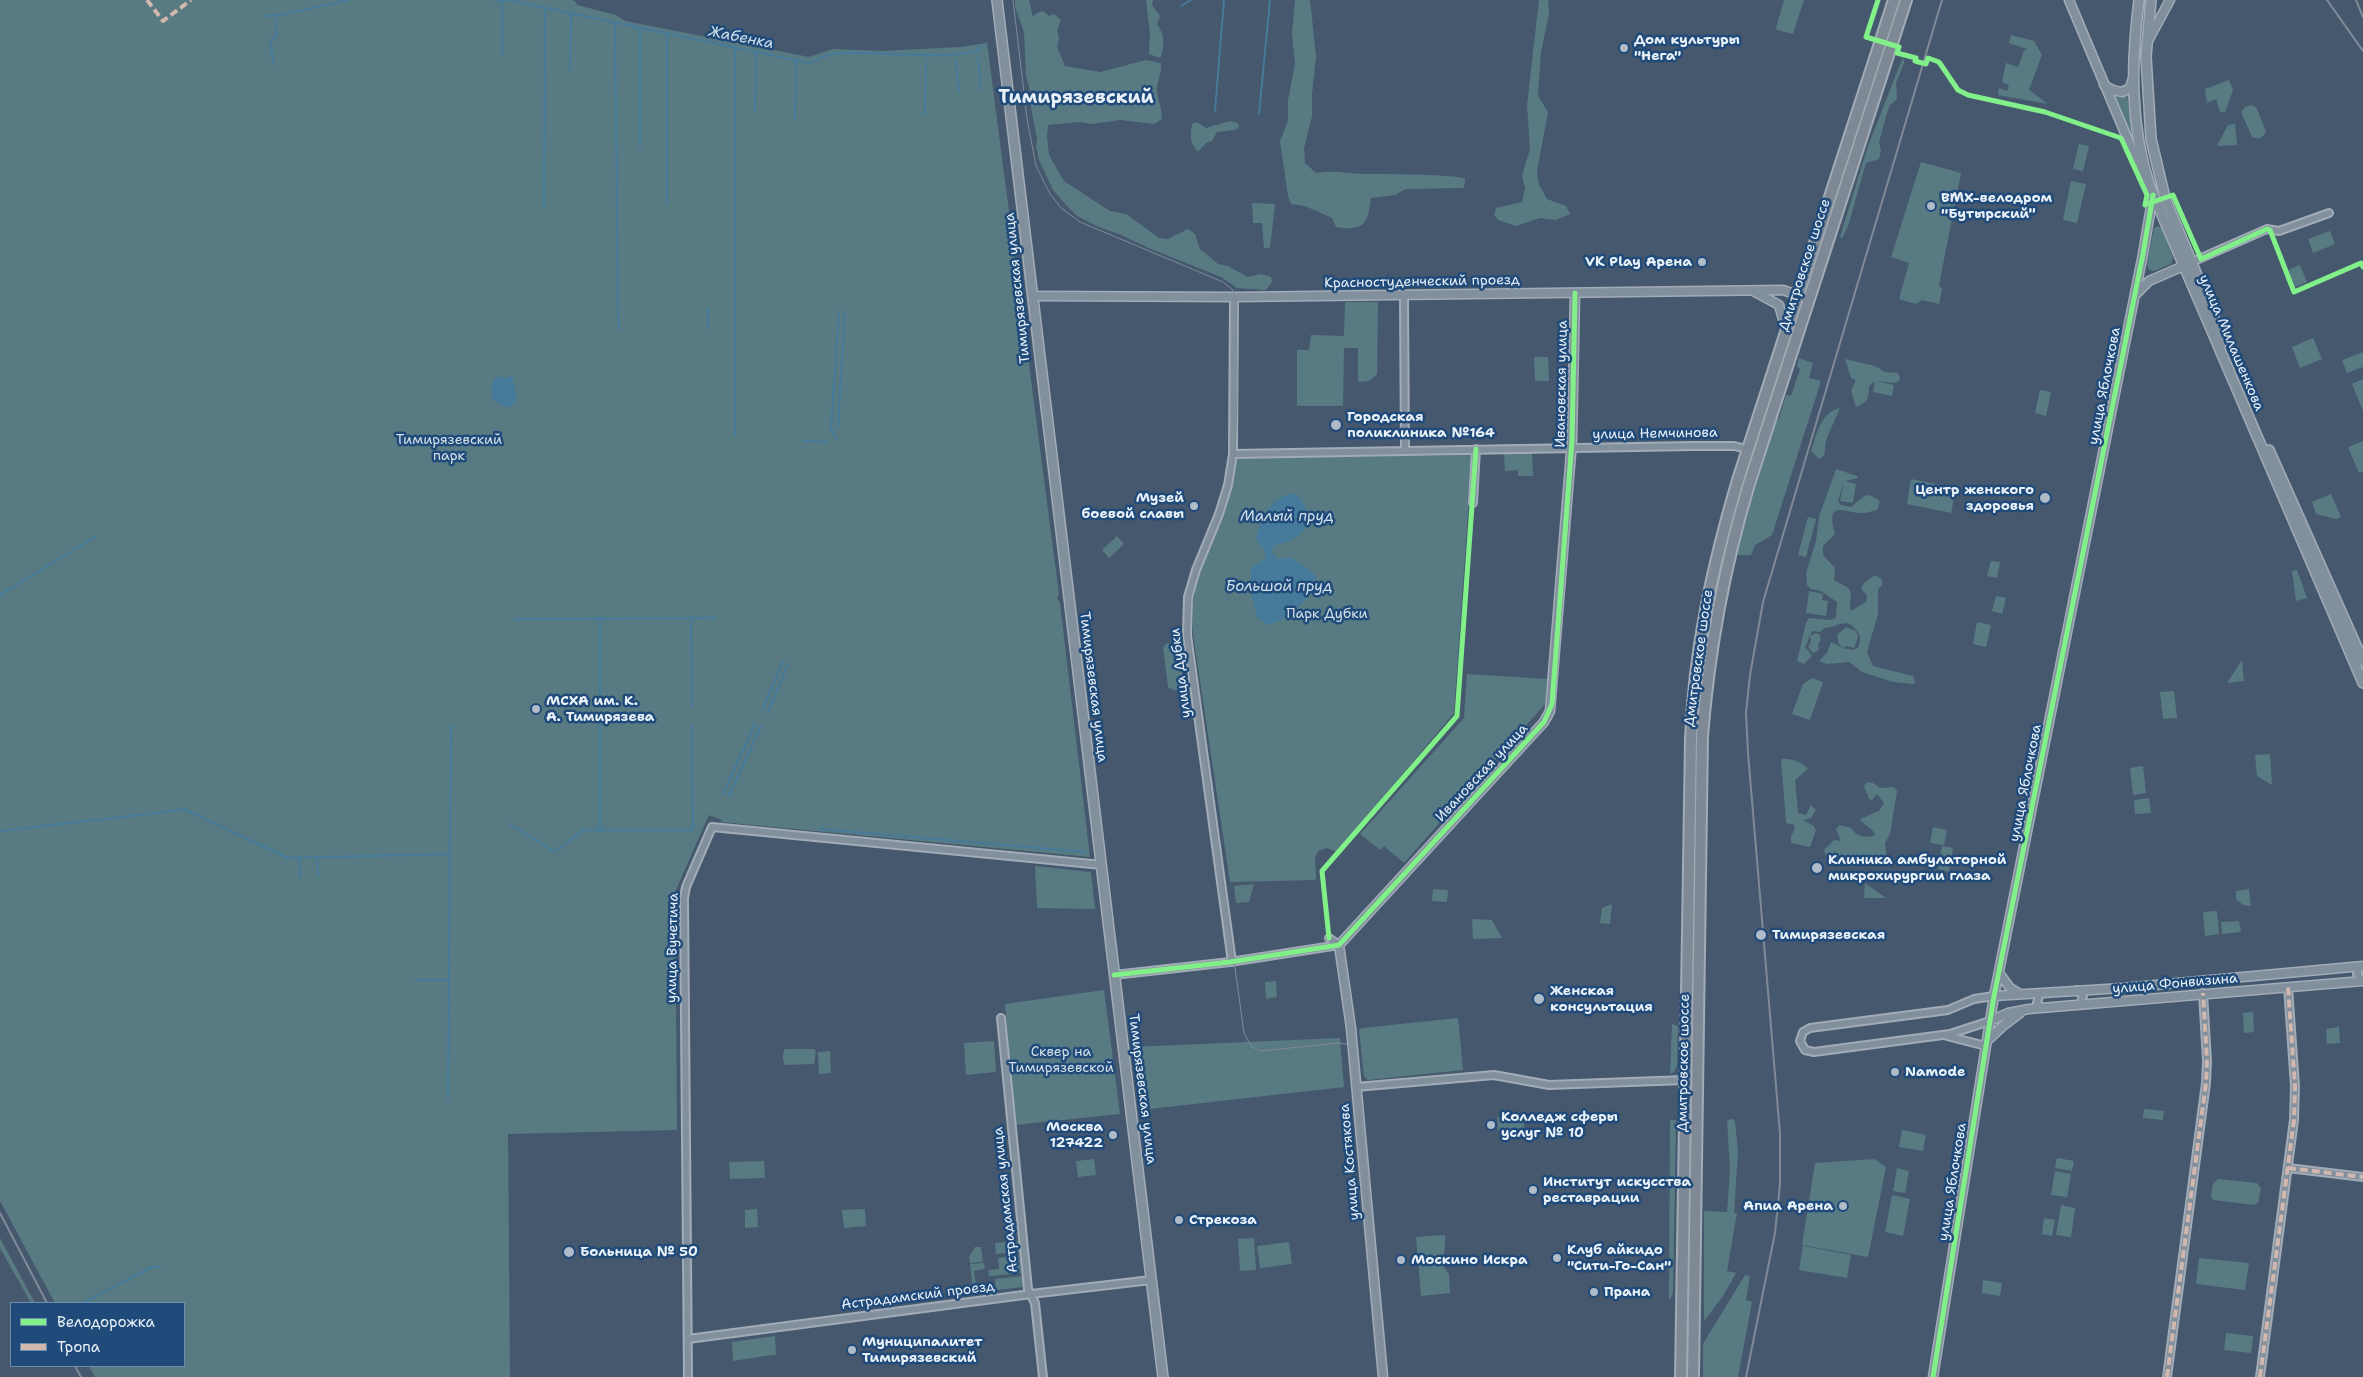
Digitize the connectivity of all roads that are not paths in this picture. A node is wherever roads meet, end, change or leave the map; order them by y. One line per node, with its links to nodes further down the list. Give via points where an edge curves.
1 (996, 0): 22 (main road, Тимирязевская улица)
2 (1894, 0): 21 (main road, Дмитровское шоссе)
3 (1906, 0): 25 (main road, Дмитровское шоссе)
4 (2069, 0): 10 (street)
5 (2139, 0): 9 (main road, улица Милашенкова)
6 (2151, 0): 8 (main road, улица Милашенкова)
7 (2170, 0): 8 (street, via 2152,32)
8 (2146, 56): 12 (main road, улица Милашенкова, via 2151,139)
9 (2134, 77): 10 (street, via 2130,88 2122,92); 11 (main road, улица Милашенкова, via 2137,141)
10 (2103, 84): 11 (street)
11 (2152, 191): 13 (main road, улица Милашенкова); 15 (street, улица Яблочкова)
12 (2169, 206): 13 (street); 16 (main road, улица Милашенкова)
13 (2159, 210): 15 (street); 16 (main road, улица Милашенкова)
14 (2329, 213): 16 (street, via 2280,231 2267,229)
15 (2150, 218): 17 (street, улица Яблочкова)
16 (2188, 264): 18 (street); 34 (main road, улица Милашенкова); 35 (main road, улица Милашенкова)
17 (2141, 265): 18 (street, via 2146,275); 24 (street, улица Яблочкова)
18 (2157, 277): 24 (street, via 2144,284)
19 (1753, 291): 20 (street, Красностуденческий проезд); 21 (street, Красностуденческий проезд, via 1783,290); 27 (street, via 1778,305)
20 (1575, 294): 23 (street, Красностуденческий проезд); 28 (street, Ивановская улица)
21 (1797, 295): 25 (street, Красностуденческий проезд); 27 (main road, Дмитровское шоссе)
22 (1033, 296): 23 (street, Красностуденческий проезд); 36 (main road, Тимирязевская улица)
23 (1234, 297): 32 (street, улица Дубки)
24 (2134, 297): 41 (street, улица Яблочкова)
25 (1809, 298): 69 (main road, Дмитровское шоссе, via 1729,554 1706,688 1700,832)
26 (1404, 300): 31 (street)
27 (1786, 331): 30 (main road, Дмитровское шоссе)
28 (1572, 448): 29 (street, улица Немчинова); 30 (street, улица Немчинова, via 1734,446); 38 (street, Ивановская улица, via 1552,704 1548,717)
29 (1476, 449): 31 (street, улица Немчинова); 33 (street)
30 (1748, 449): 57 (main road, Дмитровское шоссе, via 1711,580 1694,688 1688,842)
31 (1406, 451): 32 (street, улица Немчинова)
32 (1233, 454): 39 (street, улица Дубки, via 1219,514 1188,597 1187,636)
33 (1473, 503)
34 (2363, 661)
35 (2363, 683)
36 (1102, 865): 42 (main road, Тимирязевская улица); 63 (street, улица Вучетича, via 712,827 684,898)
37 (1329, 938): 38 (street)
38 (1339, 945): 39 (street); 58 (street, улица Костякова)
39 (1232, 962): 42 (street)
40 (2362, 966): 43 (street, via 2357,974); 45 (street, улица Фонвизина)
41 (1999, 973): 48 (street, via 2010,988); 49 (street, улица Яблочкова)
42 (1114, 975): 61 (main road, Тимирязевская улица)
43 (2362, 981): 44 (street, улица Фонвизина)
44 (2288, 987): 47 (street, улица Фонвизина); 59 (street, via 2295,1086)
45 (2077, 990): 46 (street, улица Фонвизина); 50 (street, via 2083,996)
46 (2040, 993): 48 (street, улица Фонвизина); 51 (street, via 2037,1003)
47 (2203, 993): 50 (street, улица Фонвизина); 71 (street, via 2206,1083)
48 (2022, 994): 49 (street, улица Фонвизина)
49 (1994, 996): 54 (street, улица Яблочкова); 55 (street, via 1974,999 1948,1010 1809,1028 1803,1032 1800,1041 1805,1050 1814,1052)
50 (2080, 1005): 51 (street, улица Фонвизина)
51 (2042, 1008): 52 (street, улица Фонвизина)
52 (2029, 1010): 54 (street, улица Фонвизина, via 2008,1013); 56 (street, via 2008,1022)
53 (1001, 1018): 62 (street, Астрадамская улица)
54 (1990, 1021): 55 (street); 56 (street, улица Яблочкова)
55 (1936, 1036): 56 (street)
56 (1986, 1044): 70 (street, улица Яблочкова)
57 (1686, 1080): 58 (street, via 1549,1086 1494,1074); 68 (main road, Дмитровское шоссе)
58 (1356, 1087): 67 (street, улица Костякова)
59 (2288, 1168): 60 (street); 72 (street)
60 (2363, 1177)
61 (1151, 1280): 62 (street, Астрадамский проезд); 66 (main road, Тимирязевская улица)
62 (1030, 1294): 63 (street, Астрадамский проезд); 65 (street, Астрадамская улица, via 1035,1303)
63 (688, 1339): 64 (street, улица Вучетича)
64 (688, 1377)
65 (1043, 1377)
66 (1163, 1377)
67 (1383, 1377)
68 (1681, 1377)
69 (1693, 1377)
70 (1933, 1377)
71 (2167, 1377)
72 (2260, 1377)

